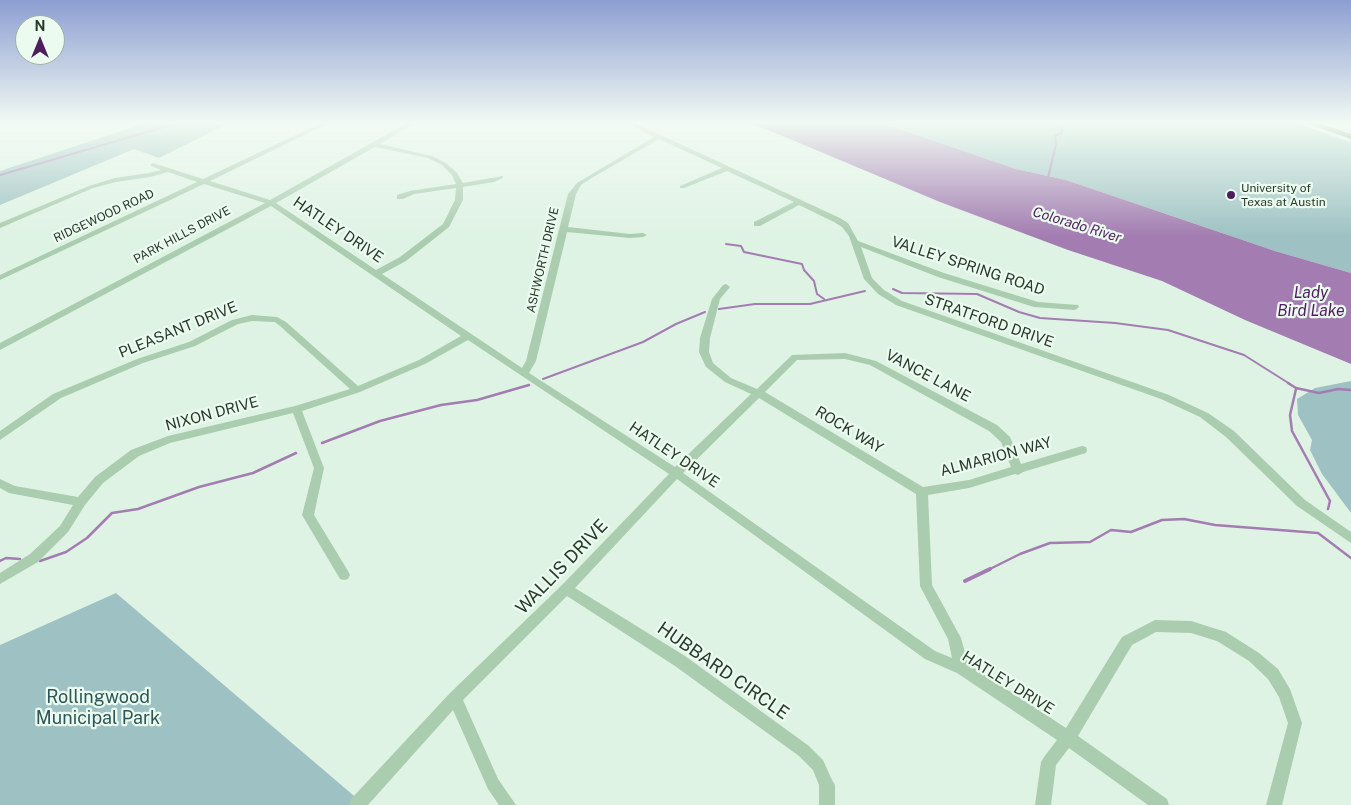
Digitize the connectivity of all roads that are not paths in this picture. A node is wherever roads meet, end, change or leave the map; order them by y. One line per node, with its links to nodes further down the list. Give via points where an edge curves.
1 (248, 161): 10 (street, RIDGEWOOD ROAD)
2 (348, 161): 14 (street, PARK HILLS DRIVE)
3 (435, 161): 11 (street, via 455,174)
4 (618, 161): 18 (street, ASHWORTH DRIVE, via 579,184 568,204)
5 (708, 161): 7 (street, STRATFORD DRIVE)
6 (153, 165): 8 (street, HATLEY DRIVE)
7 (726, 169): 12 (street); 15 (street, STRATFORD DRIVE)
8 (167, 170): 10 (street, HATLEY DRIVE); 17 (street, via 91,187)
9 (501, 177): 11 (street)
10 (205, 181): 14 (street, HATLEY DRIVE); 22 (street, RIDGEWOOD ROAD)
11 (460, 185): 13 (street, via 412,192); 21 (street, via 457,205 446,225 403,259)
12 (682, 187)
13 (400, 197)
14 (271, 203): 21 (street, HATLEY DRIVE); 26 (street, PARK HILLS DRIVE)
15 (798, 203): 16 (street); 20 (street, STRATFORD DRIVE, via 845,225)
16 (757, 224)
17 (0, 226)
18 (563, 228): 19 (street); 28 (street, ASHWORTH DRIVE, via 531,362)
19 (643, 235)
20 (855, 242): 24 (street, VALLEY SPRING ROAD, via 941,275 1037,305); 39 (street, STRATFORD DRIVE, via 868,279 899,303 1165,397 1204,415 1230,434 1301,503)
21 (376, 274): 25 (street, HATLEY DRIVE)
22 (0, 278)
23 (726, 287): 30 (street, ROCK WAY, via 716,299 704,352 709,364 728,380)
24 (1074, 307)
25 (468, 336): 28 (street, HATLEY DRIVE); 29 (street, NIXON DRIVE, via 422,362)
26 (0, 347)
27 (795, 357): 30 (street, WALLIS DRIVE); 34 (street, VANCE LANE, via 846,356 873,364 993,428 1006,440)
28 (524, 374): 35 (street, HATLEY DRIVE)
29 (357, 390): 31 (street, NIXON DRIVE); 32 (street, PLEASANT DRIVE, via 283,324 277,320 252,318 57,396)
30 (760, 394): 35 (street, WALLIS DRIVE); 37 (street, ROCK WAY)
31 (296, 409): 38 (street, NIXON DRIVE, via 168,440 135,452 100,480); 40 (street, via 320,468 308,515)
32 (0, 436)
33 (1082, 450): 34 (street, ALMARION WAY)
34 (1018, 471): 37 (street, ALMARION WAY)
35 (676, 473): 42 (street, WALLIS DRIVE); 43 (street, HATLEY DRIVE, via 930,655)
36 (0, 483): 38 (street, via 13,490)
37 (922, 492): 43 (street, via 926,586 954,638)
38 (81, 502): 41 (street, NIXON DRIVE, via 64,528 34,558)
39 (1351, 538)
40 (344, 575)
41 (0, 578)
42 (566, 589): 44 (street, WALLIS DRIVE); 48 (street, HUBBARD CIRCLE, via 680,661 804,751 818,765 827,785)
43 (962, 668): 45 (street, HATLEY DRIVE)
44 (455, 698): 46 (street, WALLIS DRIVE); 47 (street, via 493,784)
45 (1068, 738): 49 (street, via 1049,762); 50 (street, HATLEY DRIVE); 51 (street, via 1128,641 1155,626 1191,628 1221,636 1254,656 1272,674 1285,694 1295,723)
46 (357, 805)
47 (508, 805)
48 (827, 805)
49 (1043, 805)
50 (1160, 805)
51 (1274, 805)

